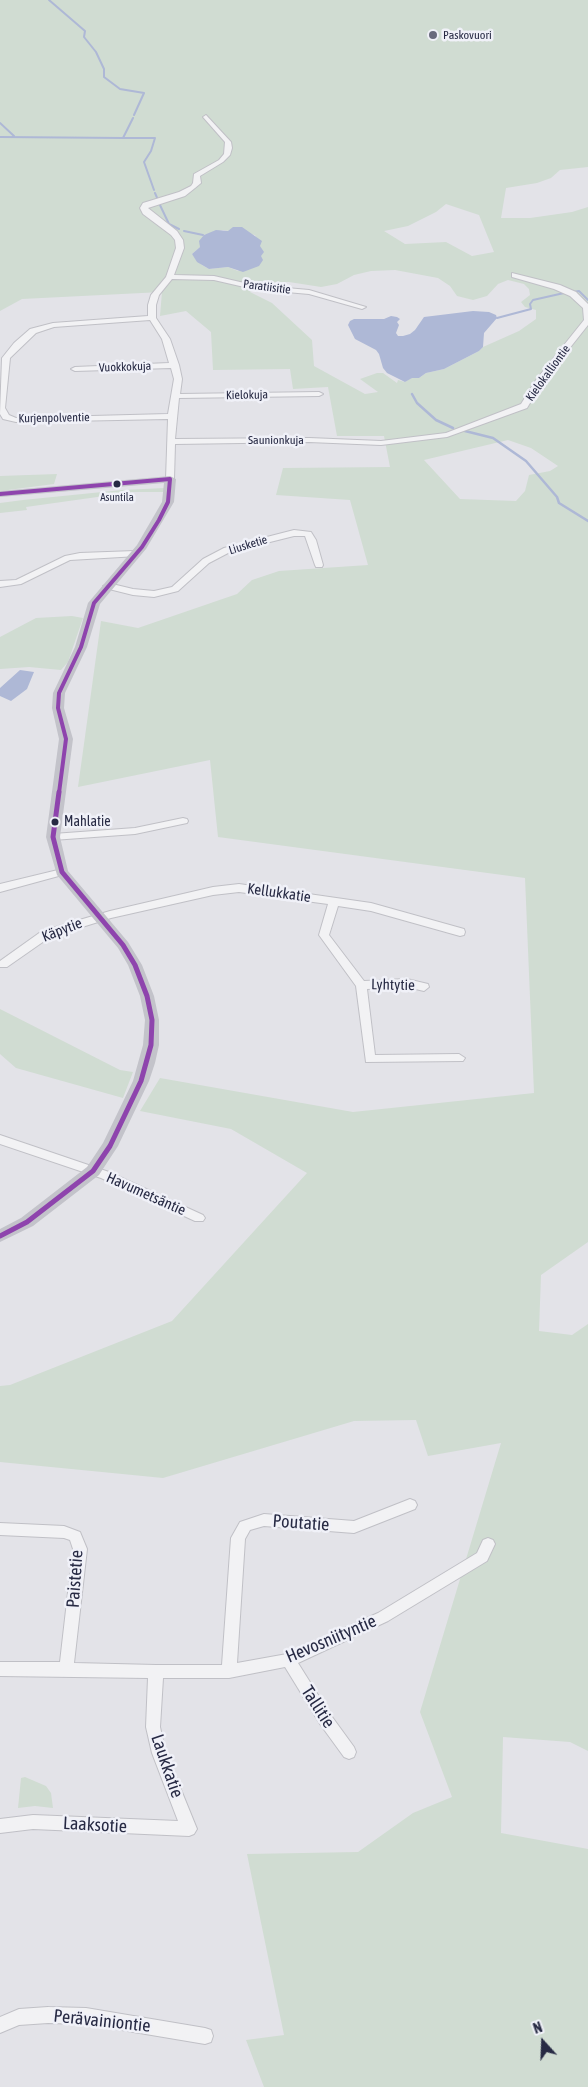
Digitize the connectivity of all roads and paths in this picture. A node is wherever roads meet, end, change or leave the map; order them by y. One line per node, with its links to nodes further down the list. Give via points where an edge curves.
1 (206, 117): 3 (street, via 228,142 226,155 196,176 194,187 144,208 179,240 180,248)
2 (515, 275): 12 (street, Kielokalliontie, via 573,294 586,307 588,320 524,406 447,435)
3 (170, 277): 4 (street, Paratiisitie, via 214,278 260,288 310,292); 5 (street, via 155,295)
4 (362, 306)
5 (152, 318): 6 (street, via 166,339); 10 (street, Kurjenpolventie, via 53,325 33,331 6,358 1,408 6,417 16,420)
6 (175, 365): 7 (street, Vuokkokuja); 9 (street, via 178,379)
7 (75, 369)
8 (319, 394): 9 (street, Kielokuja)
9 (175, 396): 10 (street)
10 (172, 416): 11 (street)
11 (172, 442): 12 (street, Saunionkuja, via 310,440); 13 (street)
12 (381, 443)
13 (170, 479): 14 (street); 15 (street, via 168,502)
14 (0, 494)
15 (135, 554): 17 (street, via 68,558 18,582); 18 (street)
16 (319, 565): 18 (street, Liusketie, via 308,534 294,533 227,550 206,561 175,589 154,594)
17 (0, 584)
18 (108, 586): 20 (street, via 94,603 81,646 59,693 58,708 66,739)
19 (183, 822): 20 (street)
20 (53, 837): 21 (street)
21 (62, 872): 22 (street); 24 (street)
22 (0, 888)
23 (334, 901): 24 (street, Kellukkatie, via 239,888 213,890); 25 (street, Kellukkatie, via 371,907); 27 (street, via 324,935)
24 (98, 918): 26 (street, Käpytie, via 46,934); 31 (street, via 123,945 135,966 152,1020 151,1045 141,1081 110,1146)
25 (460, 932)
26 (4, 964)
27 (361, 985): 28 (street, Lyhtytie, via 407,983); 29 (street, via 370,1058)
28 (424, 986)
29 (459, 1058)
30 (0, 1138): 31 (street, Havumetsäntie)
31 (93, 1171): 32 (street, Havumetsäntie); 33 (street, via 27,1222)
32 (199, 1218)
33 (0, 1236)
34 (410, 1505): 40 (street, Poutatie, via 354,1527 264,1520 246,1526 238,1538)
35 (0, 1529): 39 (street, Paistetie, via 64,1532 75,1536 80,1548)
36 (488, 1544): 37 (street, Hevosniityntie, via 482,1557 383,1616)
37 (288, 1660): 40 (street, Hevosniityntie); 42 (street, Tallitie)
38 (0, 1669): 39 (street, Hevosniityntie)
39 (66, 1669): 41 (street, Hevosniityntie)
40 (229, 1671): 41 (street, Hevosniityntie)
41 (156, 1672): 44 (street, Laukkatie, via 153,1727 159,1753)
42 (350, 1752)
43 (0, 1826): 44 (street, Laaksotie, via 33,1822)
44 (189, 1829)
45 (0, 2025): 46 (street, Perävainiontie, via 29,2016 86,2016)
46 (205, 2036)

